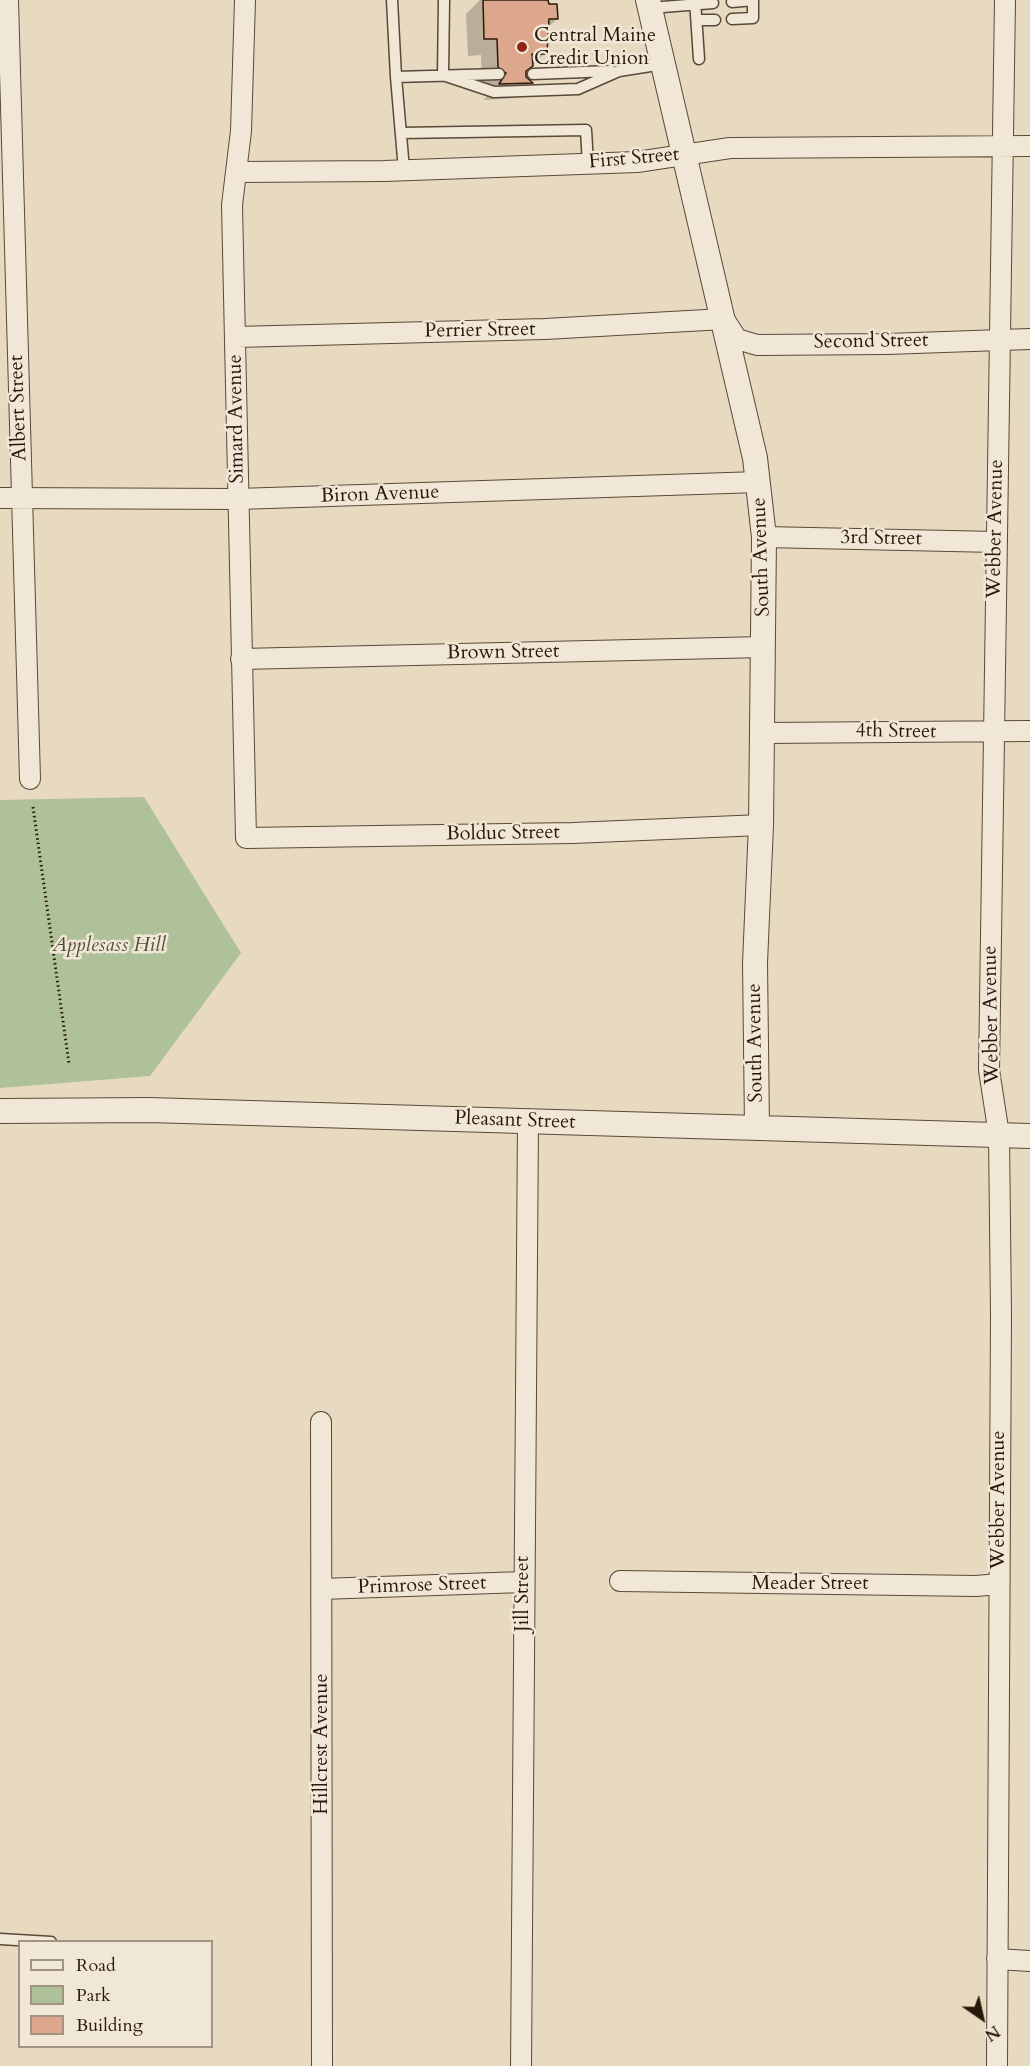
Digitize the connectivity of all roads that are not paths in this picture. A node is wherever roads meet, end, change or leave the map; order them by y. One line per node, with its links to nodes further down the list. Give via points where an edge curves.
1 (8, 0): 34 (street, Albert Street)
2 (245, 0): 27 (street, Simard Avenue)
3 (392, 0): 20 (lane)
4 (444, 0): 19 (lane)
5 (753, 0): 8 (lane); 11 (lane, via 753,18)
6 (1005, 0): 22 (street, Webber Avenue)
7 (696, 2): 9 (lane); 10 (lane); 12 (lane)
8 (732, 2)
9 (713, 3)
10 (649, 4): 15 (street, South Avenue)
11 (732, 19)
12 (697, 20): 13 (lane); 14 (lane)
13 (714, 20)
14 (699, 59)
15 (663, 64): 16 (lane); 24 (street, South Avenue)
16 (619, 71): 18 (lane); 19 (lane, via 578,88 494,92)
17 (499, 74): 19 (lane)
18 (533, 74)
19 (443, 75): 20 (lane)
20 (396, 76): 21 (lane)
21 (401, 133): 25 (lane, via 586,130); 26 (lane)
22 (1001, 144): 23 (street, First Street); 24 (street, First Street, via 730,148); 31 (street, Webber Avenue)
23 (1030, 146)
24 (686, 155): 25 (street, First Street); 28 (street, South Avenue)
25 (588, 164): 26 (street, First Street)
26 (404, 170): 27 (street, First Street)
27 (237, 172): 29 (street, Simard Avenue, via 232,205)
28 (724, 319): 29 (street, Perrier Street, via 545,329); 31 (street, Second Street, via 737,339 757,345); 32 (street, South Avenue)
29 (236, 337): 35 (street, Simard Avenue)
30 (1030, 339): 31 (street, Second Street)
31 (1000, 341): 37 (street, Webber Avenue)
32 (759, 482): 35 (street, Biron Avenue); 36 (street, South Avenue)
33 (0, 498): 34 (street, Biron Avenue)
34 (21, 498): 35 (street, Biron Avenue); 43 (street, Albert Street)
35 (238, 499): 39 (street, Simard Avenue)
36 (764, 537): 37 (street, 3rd Street); 38 (street, South Avenue)
37 (997, 542): 40 (street, Webber Avenue)
38 (764, 647): 39 (street, Brown Street); 42 (street, South Avenue)
39 (241, 659): 45 (street, Simard Avenue)
40 (994, 731): 41 (street, 4th Street); 42 (street, 4th Street); 49 (street, Webber Avenue, via 989,1070)
41 (1030, 731)
42 (763, 733): 44 (street, South Avenue)
43 (30, 779)
44 (760, 825): 45 (street, Bolduc Street); 48 (street, South Avenue, via 755,963)
45 (246, 838)
46 (0, 1111): 47 (street, Pleasant Street, via 149,1110)
47 (528, 1122): 48 (street, Pleasant Street); 53 (street, Jill Street)
48 (757, 1127): 49 (street, Pleasant Street)
49 (999, 1135): 50 (street, Pleasant Street); 54 (street, Webber Avenue)
50 (1030, 1136)
51 (321, 1422): 55 (street, Hillcrest Avenue)
52 (620, 1581): 54 (street, Meader Street)
53 (523, 1582): 55 (street, Primrose Street); 61 (street, Jill Street)
54 (999, 1584): 58 (street, Webber Avenue)
55 (321, 1589): 60 (street, Hillcrest Avenue)
56 (0, 1939): 57 (lane)
57 (26, 1940)
58 (997, 1959): 59 (street); 62 (street, Webber Avenue)
59 (1030, 1961)
60 (322, 2066)
61 (521, 2066)
62 (997, 2066)

